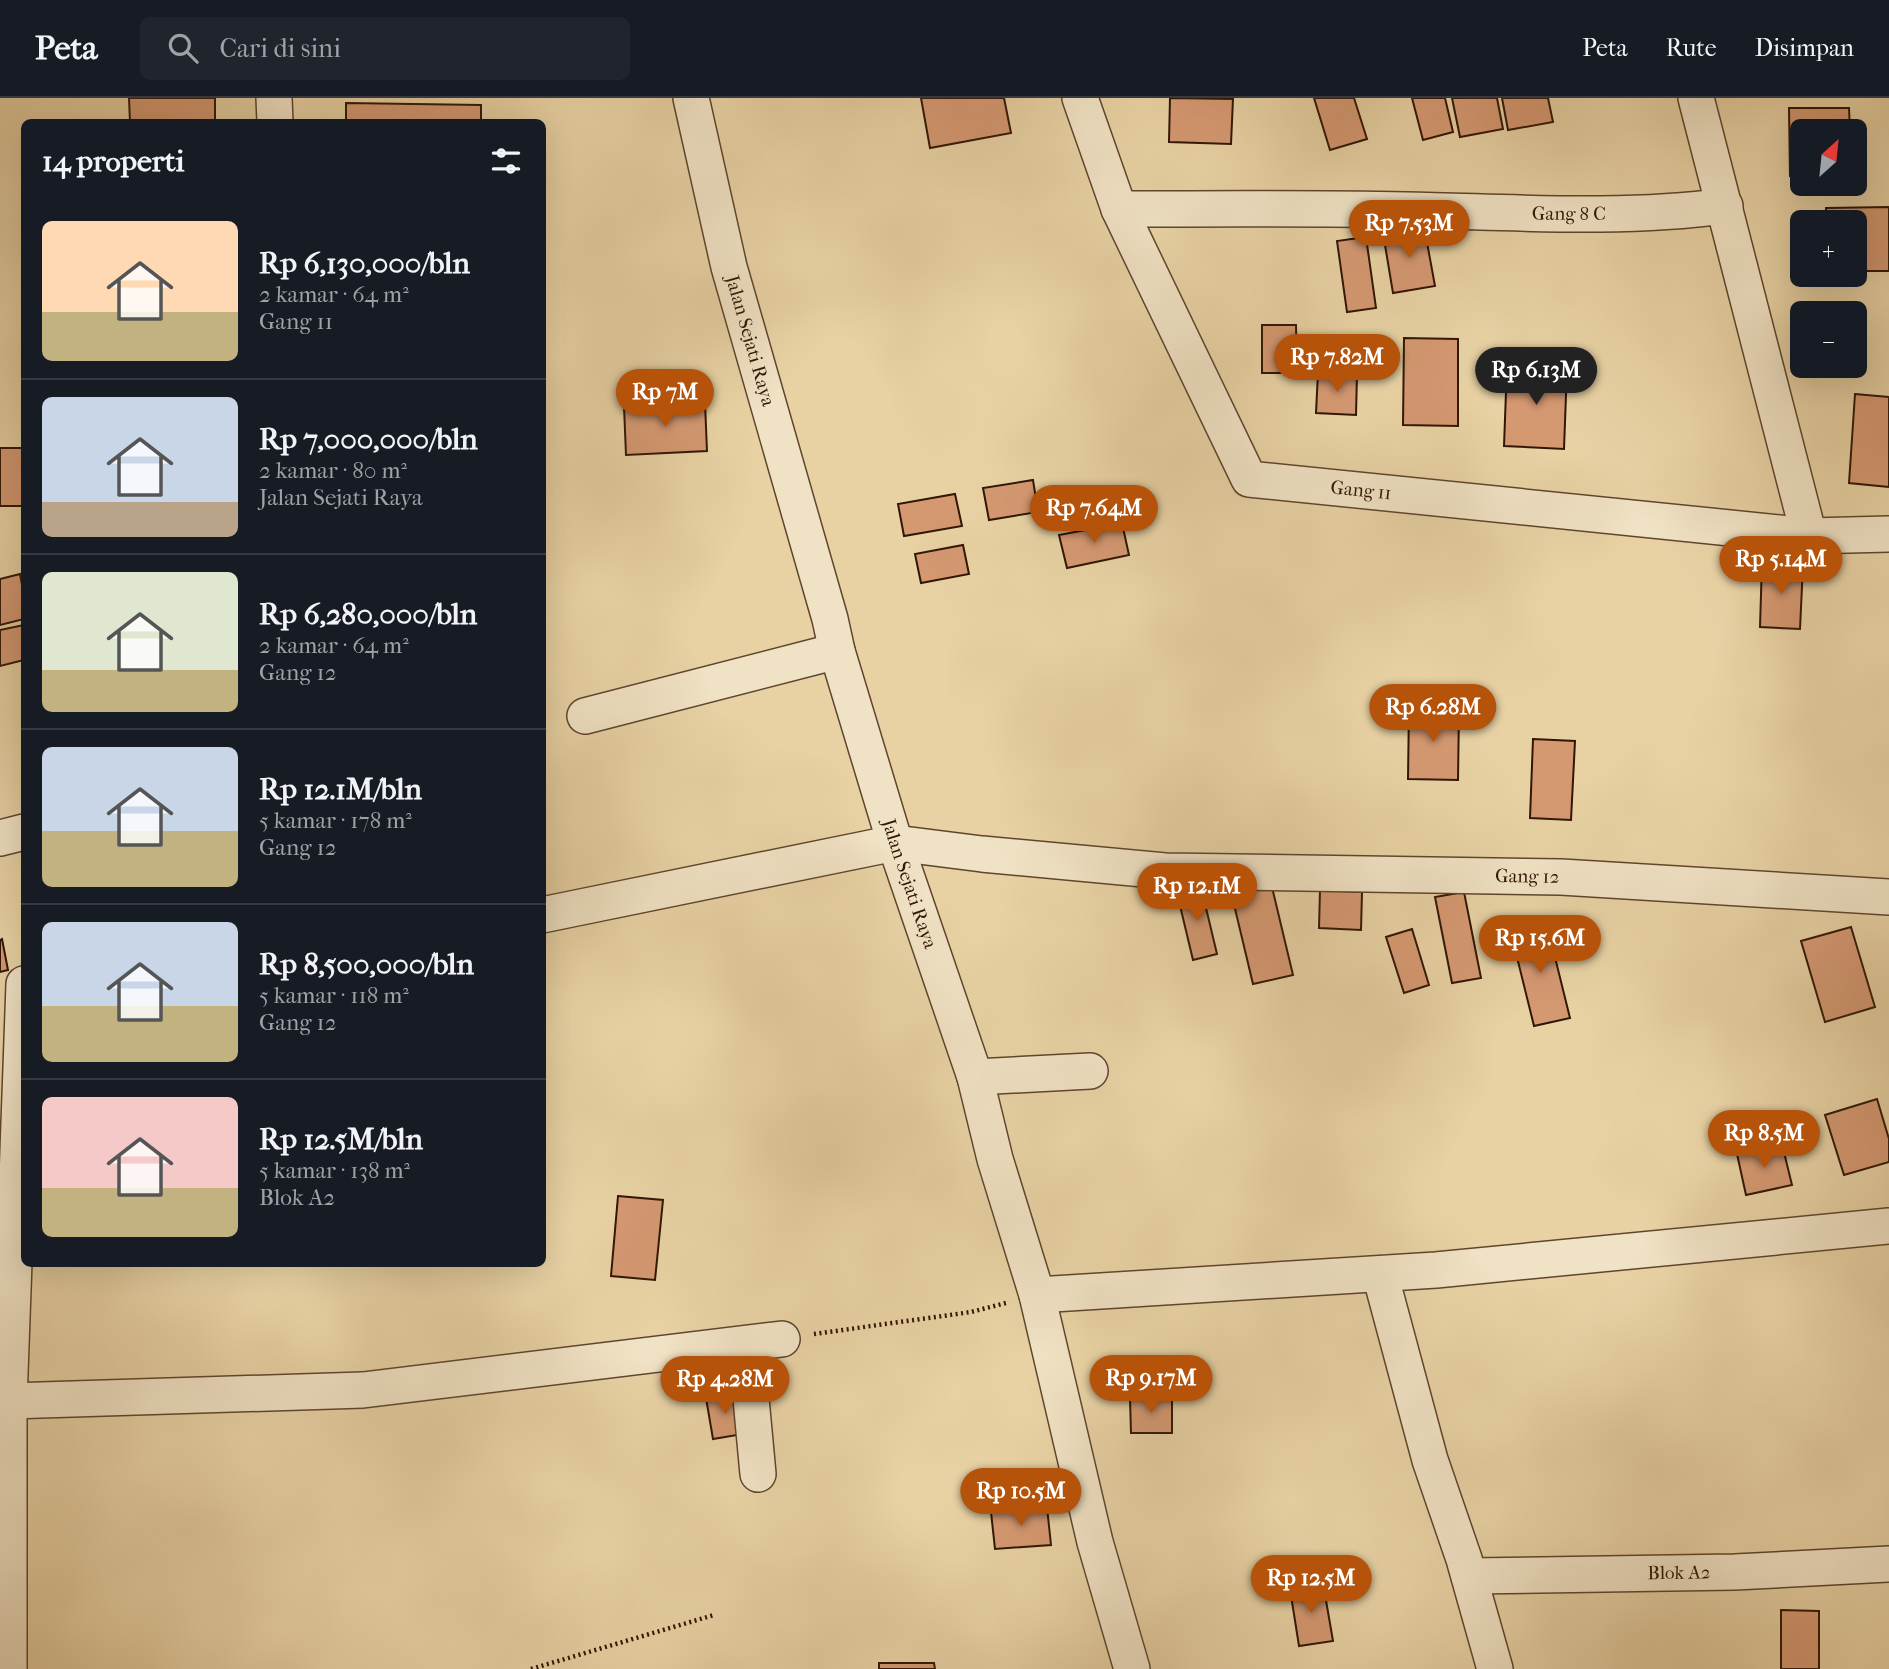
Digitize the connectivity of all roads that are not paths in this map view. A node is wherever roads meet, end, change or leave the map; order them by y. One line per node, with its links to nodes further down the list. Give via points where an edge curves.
1 (274, 98): 5 (street)
2 (691, 98): 10 (street, Jalan Sejati Raya, via 729,267)
3 (1080, 98): 7 (street, Gang 11)
4 (1696, 98): 6 (street)
5 (275, 119)
6 (1726, 206): 7 (street, Gang 8 C, via 1626,215); 9 (street)
7 (1119, 209): 9 (street, Gang 11, via 1249,478)
8 (1889, 534): 9 (street, Gang 11)
9 (1809, 536)
10 (837, 651): 11 (street); 14 (street, Jalan Sejati Raya)
11 (585, 716)
12 (21, 833): 13 (street)
13 (0, 838)
14 (895, 843): 15 (street, Gang 12, via 1165,871 1561,877); 16 (street, Gang 12); 19 (street, Jalan Sejati Raya)
15 (1889, 897)
16 (546, 914)
17 (21, 1067): 25 (street)
18 (1090, 1070): 19 (street)
19 (975, 1077): 22 (street, Jalan Sejati Raya)
20 (1889, 1226): 21 (street)
21 (1380, 1274): 22 (street); 28 (street, via 1430,1460)
22 (1037, 1295): 30 (street, Jalan Sejati Raya, via 1095,1542)
23 (782, 1339): 24 (street)
24 (746, 1345): 25 (street, via 363,1390); 26 (street)
25 (9, 1401): 29 (street)
26 (758, 1474)
27 (1889, 1564): 28 (street, Blok A2, via 1735,1572)
28 (1469, 1576): 31 (street)
29 (9, 1669)
30 (1132, 1669)
31 (1495, 1669)

